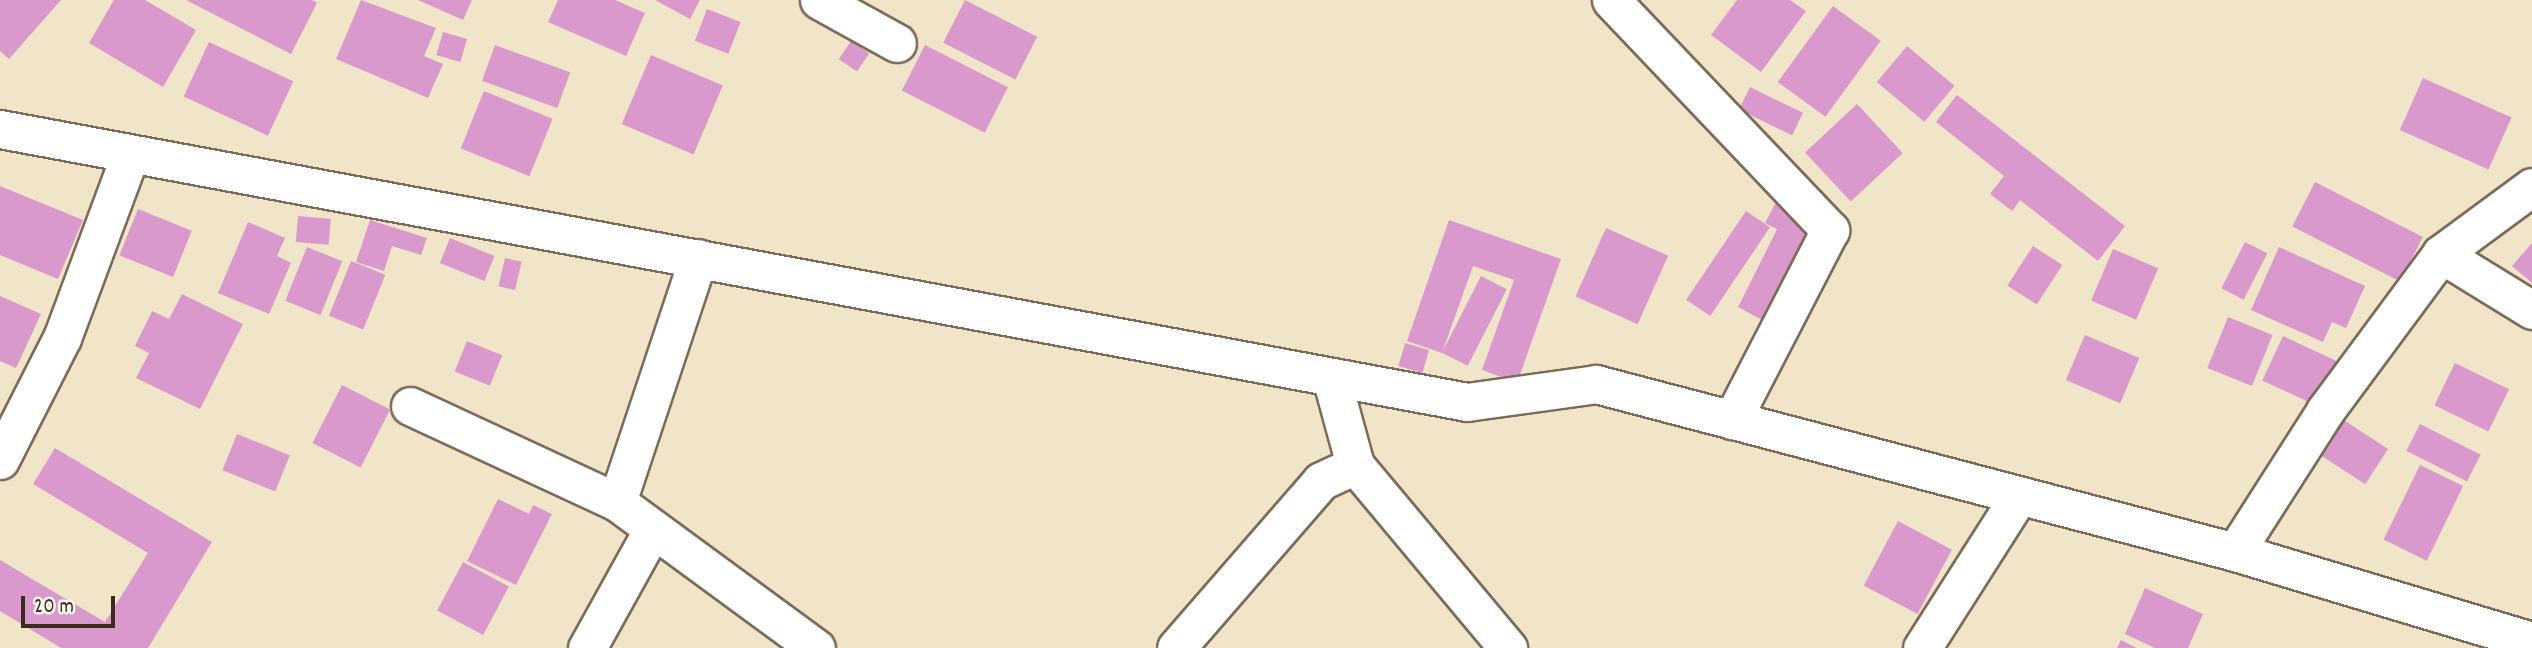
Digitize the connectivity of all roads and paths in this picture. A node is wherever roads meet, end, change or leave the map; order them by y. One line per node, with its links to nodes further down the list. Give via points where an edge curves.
1 (819, 0): 3 (street)
2 (1611, 0): 12 (street, via 1830,230)
3 (897, 43)
4 (0, 129): 5 (street)
5 (130, 155): 8 (street); 13 (street, via 62,338)
6 (2532, 187): 7 (street)
7 (2441, 254): 9 (street); 18 (street, via 2326,411)
8 (698, 258): 10 (street); 16 (street)
9 (2532, 310)
10 (1331, 377): 12 (street, via 1467,402 1596,384); 14 (street)
11 (410, 406): 16 (street)
12 (1732, 420): 15 (street)
13 (0, 460)
14 (1356, 466): 20 (street); 23 (street, via 1321,481)
15 (2019, 496): 18 (street); 24 (street)
16 (617, 502): 17 (street)
17 (653, 529): 21 (street); 22 (street)
18 (2235, 552): 19 (street)
19 (2532, 641)
20 (1496, 644)
21 (587, 648)
22 (816, 648)
23 (1176, 648)
24 (1922, 648)

